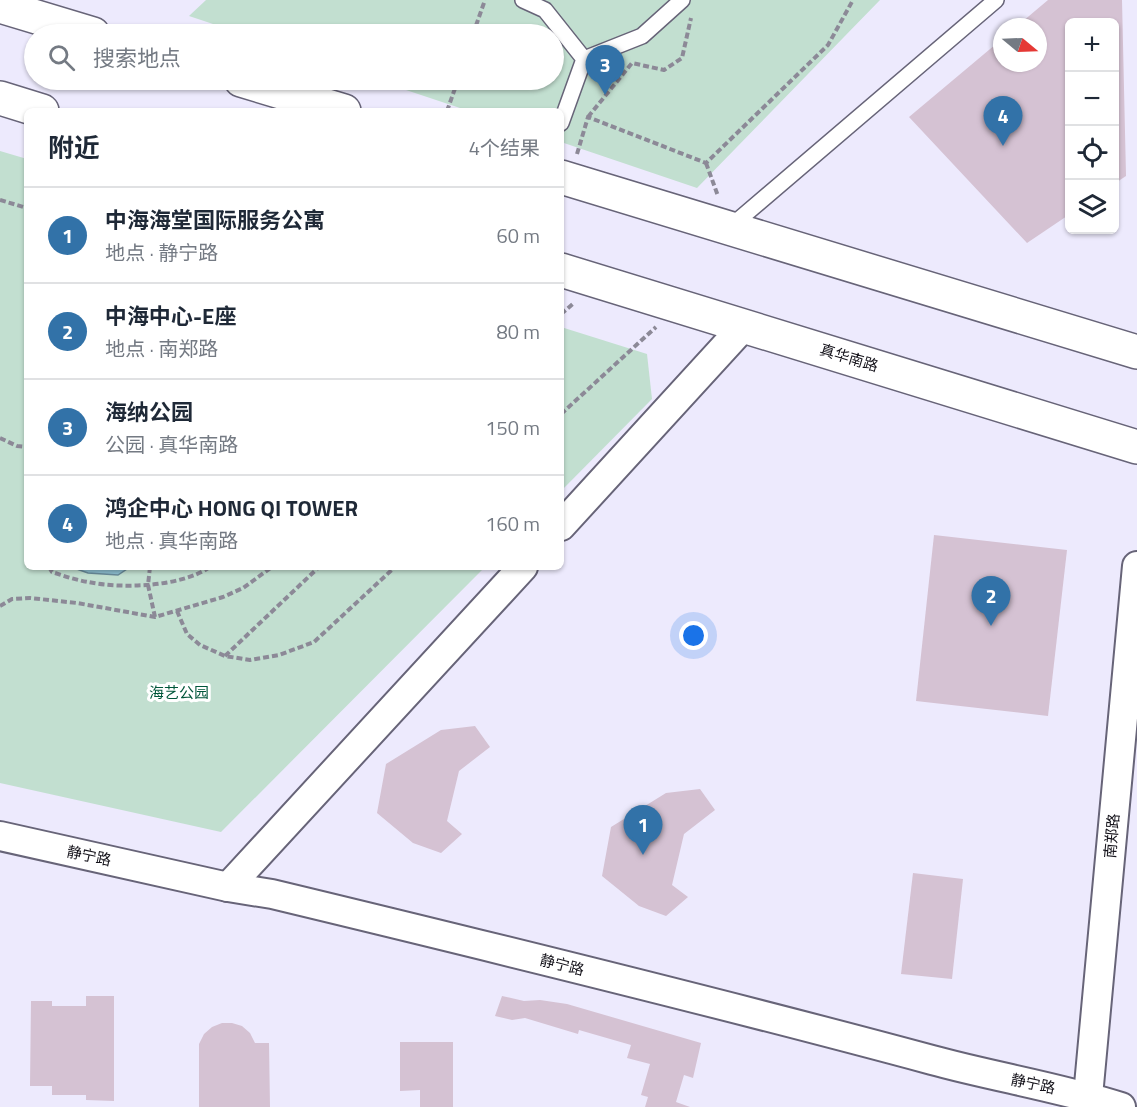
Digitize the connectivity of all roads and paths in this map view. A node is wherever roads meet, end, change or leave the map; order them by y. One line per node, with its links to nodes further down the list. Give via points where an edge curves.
1 (485, 0): 9 (path)
2 (523, 0): 10 (lane, via 545,10)
3 (682, 0): 12 (lane, via 642,36)
4 (853, 0): 20 (path, via 828,45 706,163)
5 (996, 0): 24 (lane)
6 (0, 6): 8 (main road)
7 (692, 14): 20 (path, via 682,58 664,70 632,63)
8 (60, 24)
9 (477, 24)
10 (556, 24)
11 (564, 34): 12 (lane)
12 (584, 59): 19 (lane)
13 (274, 90): 17 (main road)
14 (454, 90): 18 (path)
15 (0, 98): 16 (main road)
16 (32, 108)
17 (334, 108)
18 (448, 108)
19 (564, 115)
20 (588, 117): 21 (path)
21 (565, 178): 24 (main road)
22 (0, 200): 23 (path)
23 (24, 207)
24 (729, 228): 28 (main road)
25 (564, 271): 26 (main road, 真华南路)
26 (678, 306): 27 (main road, 真华南路); 29 (path)
27 (744, 326): 32 (main road, 真华南路); 33 (street)
28 (1137, 352)
29 (564, 411)
30 (0, 438): 31 (path)
31 (24, 447)
32 (1137, 447)
33 (564, 523)
34 (1137, 566): 49 (street, 南郑路)
35 (51, 570): 42 (path, via 89,583)
36 (150, 570): 42 (path)
37 (203, 570): 42 (path)
38 (268, 570): 44 (path, via 243,588)
39 (316, 570): 46 (path)
40 (392, 570): 46 (path, via 314,642 279,656 250,660)
41 (520, 570): 48 (street)
42 (148, 585): 45 (path)
43 (0, 606): 45 (path, via 12,599 30,598)
44 (177, 612): 45 (path); 46 (path, via 187,634 200,645)
45 (155, 617)
46 (225, 656)
47 (0, 836): 48 (street, 静宁路)
48 (228, 887): 49 (street, 静宁路, via 307,902 746,1010)
49 (1088, 1102): 50 (street, 静宁路)
50 (1121, 1107)

